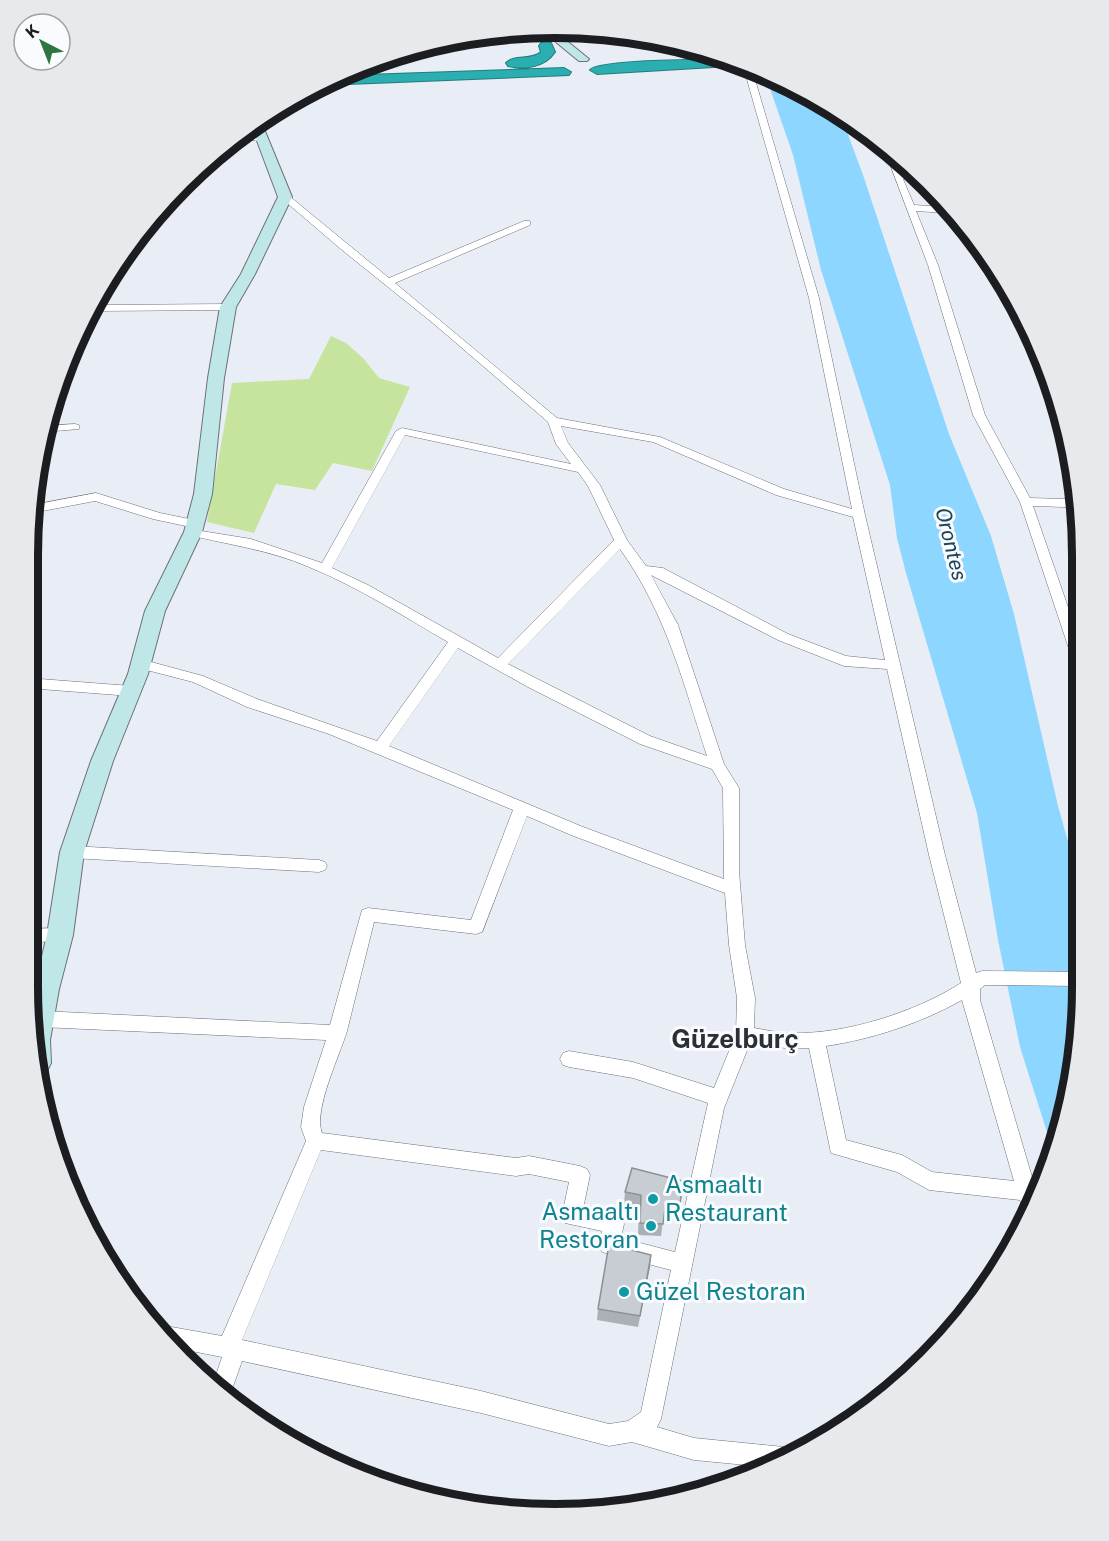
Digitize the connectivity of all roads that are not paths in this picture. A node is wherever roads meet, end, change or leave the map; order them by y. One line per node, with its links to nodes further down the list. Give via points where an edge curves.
1 (538, 38): 3 (street)
2 (556, 38): 5 (street)
3 (546, 46): 7 (highway, via 547,55 538,60); 8 (street)
4 (699, 58): 5 (highway)
5 (590, 63): 6 (highway); 8 (highway); 8 (highway)
6 (714, 63)
7 (491, 67): 8 (highway); 9 (highway)
8 (568, 69): 11 (highway)
9 (372, 71)
10 (750, 76): 32 (street, via 814,298)
11 (351, 80)
12 (260, 130): 14 (street)
13 (249, 138): 14 (street)
14 (263, 138): 18 (street)
15 (894, 165): 16 (street)
16 (897, 176): 17 (street); 19 (street)
17 (906, 176)
18 (285, 197): 22 (street); 23 (street)
19 (910, 208): 20 (street); 29 (street, via 933,265 979,415)
20 (939, 210)
21 (527, 224): 22 (street)
22 (388, 282): 25 (street)
23 (228, 307): 24 (street); 33 (street, via 203,494)
24 (101, 308)
25 (553, 421): 28 (street, via 562,444); 32 (street, via 656,439 780,492)
26 (75, 427): 27 (street)
27 (53, 428)
28 (582, 470): 34 (street, via 594,485); 35 (street, via 402,432)
29 (1026, 502): 30 (street); 37 (street)
30 (1069, 504)
31 (40, 508): 33 (street, via 96,496)
32 (859, 514): 41 (street)
33 (194, 528): 35 (street); 39 (street, via 155,611)
34 (621, 541): 36 (street); 40 (street)
35 (325, 569): 38 (street)
36 (642, 570): 41 (street, via 658,570 783,637 844,661); 45 (street, via 670,626)
37 (1072, 640)
38 (456, 641): 40 (street); 44 (street)
39 (140, 664): 43 (street); 44 (street, via 198,680)
40 (499, 665): 45 (street, via 645,740)
41 (893, 665): 53 (street)
42 (38, 684): 43 (street)
43 (131, 690): 47 (street)
44 (380, 748): 46 (street)
45 (717, 765): 49 (street, via 732,788)
46 (522, 808): 49 (street); 56 (street, via 476,927 368,915)
47 (72, 852): 48 (street); 50 (street)
48 (319, 866)
49 (733, 889): 57 (street, via 746,998)
50 (60, 935): 51 (street); 54 (street)
51 (38, 936)
52 (1072, 979): 53 (street)
53 (976, 983): 58 (street, via 937,1005 895,1020); 62 (street, via 971,1000)
54 (39, 1023)
55 (40, 1032): 56 (street)
56 (337, 1033): 61 (street, via 313,1107 310,1127)
57 (744, 1035): 58 (street, via 791,1041); 60 (street)
58 (816, 1039): 63 (street, via 838,1147 902,1164 929,1181)
59 (569, 1059): 60 (street, via 633,1070)
60 (718, 1098): 64 (street)
61 (315, 1141): 64 (street, via 516,1167 529,1165 580,1175 572,1216 614,1224 609,1245); 66 (street)
62 (1027, 1195)
63 (1025, 1200)
64 (681, 1263): 68 (street, via 650,1419)
65 (176, 1338): 66 (street)
66 (231, 1348): 67 (street); 68 (street, via 481,1402 609,1435)
67 (223, 1383)
68 (632, 1431): 69 (street, via 694,1449)
69 (769, 1456)

